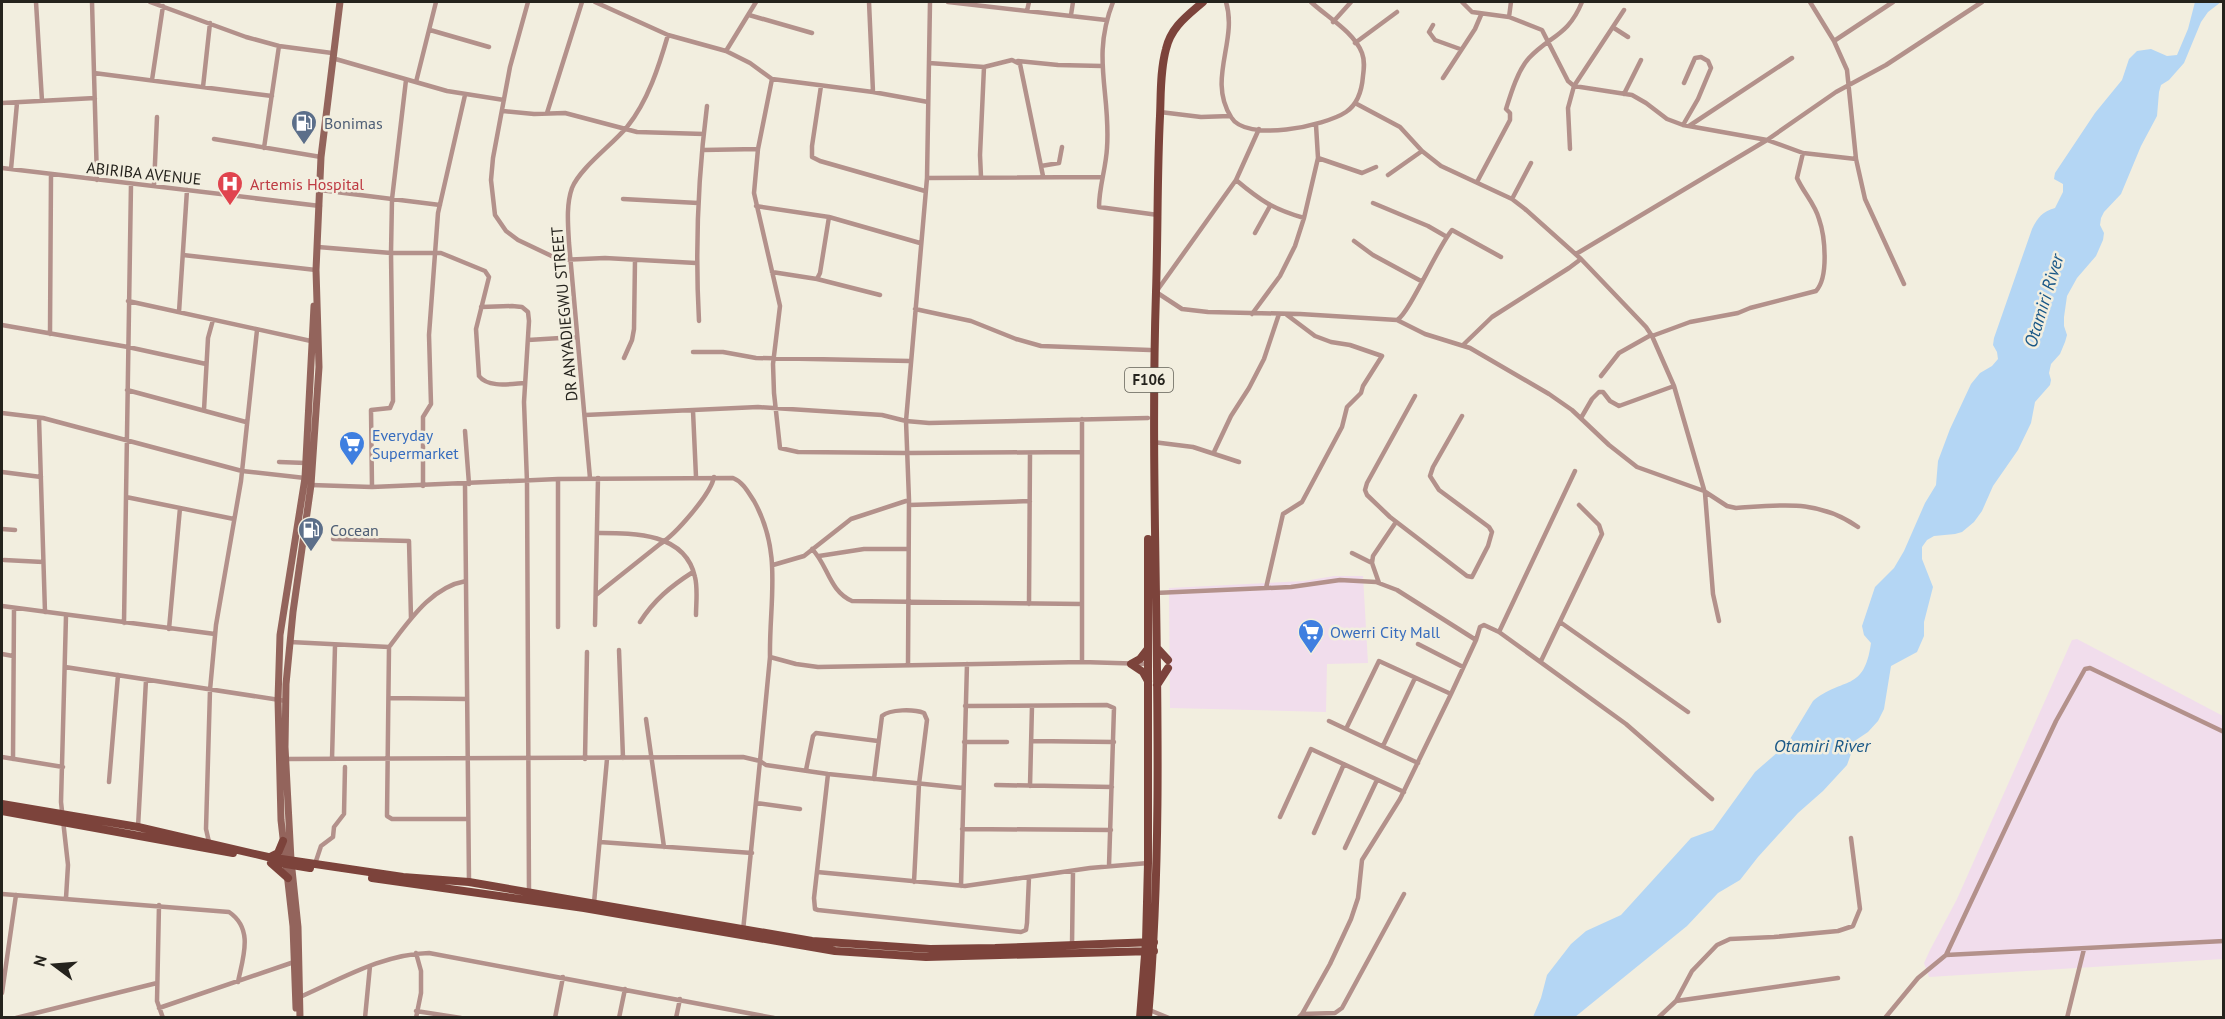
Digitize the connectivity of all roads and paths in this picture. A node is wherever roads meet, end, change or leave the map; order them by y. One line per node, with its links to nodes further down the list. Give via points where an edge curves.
1 (36, 2): 76 (street)
2 (92, 2): 59 (street)
3 (150, 2): 28 (street)
4 (340, 2): 52 (main road)
5 (436, 2): 41 (street)
6 (528, 2): 75 (street)
7 (582, 2): 84 (street)
8 (595, 2): 43 (street)
9 (756, 2): 32 (street)
10 (869, 2): 70 (street)
11 (930, 2): 56 (street)
12 (948, 2): 27 (street)
13 (1029, 2): 30 (street)
14 (1073, 2): 33 (street)
15 (1113, 2): 36 (street)
16 (1196, 2): 93 (main road, F106, via 1176,19 1163,40)
17 (1203, 2): 83 (main road, F106, via 1170,35 1162,69)
18 (1226, 2): 85 (street, via 1230,28 1220,79)
19 (1311, 2): 37 (street)
20 (1351, 2): 37 (street)
21 (1462, 2): 34 (street)
22 (1511, 2): 35 (street)
23 (1582, 2): 47 (street, via 1569,25)
24 (1810, 2): 45 (street)
25 (1893, 2): 45 (street)
26 (1982, 2): 66 (street)
27 (984, 4): 30 (street)
28 (164, 6): 38 (street); 62 (street)
29 (1624, 10): 40 (street)
30 (1028, 11): 33 (street)
31 (1397, 12): 46 (street)
32 (749, 15): 42 (street); 51 (street)
33 (1071, 15): 36 (street)
34 (1481, 15): 35 (street); 50 (street)
35 (1509, 17): 47 (street, via 1542,30)
36 (1106, 20): 57 (street)
37 (1333, 22): 46 (street)
38 (210, 23): 48 (street); 69 (street)
39 (1433, 25): 50 (street, via 1429,32 1435,40)
40 (1614, 28): 44 (street); 68 (street)
41 (430, 30): 49 (street); 64 (street)
42 (812, 33)
43 (668, 35): 51 (street); 90 (street, DR ANYADIEGWU STREET, via 652,82)
44 (1629, 37)
45 (1834, 41): 66 (street, via 1844,59)
46 (1355, 43): 80 (street, via 1365,65)
47 (1550, 43): 68 (street); 119 (street, via 1524,65 1506,108 1510,120)
48 (279, 46): 52 (street); 73 (street)
49 (489, 47)
50 (1460, 49): 60 (street)
51 (726, 51): 61 (street)
52 (332, 56): 63 (street); 103 (main road)
53 (1792, 58): 89 (street)
54 (1641, 60): 71 (street)
55 (1017, 61): 57 (street); 58 (street); 107 (street)
56 (929, 63): 58 (street); 77 (street)
57 (1102, 66): 115 (street, via 1108,135)
58 (984, 68): 114 (street)
59 (94, 73): 62 (street); 74 (street)
60 (1443, 78)
61 (772, 79): 67 (street); 98 (street)
62 (152, 80): 69 (street)
63 (406, 80): 64 (street); 125 (street)
64 (416, 82): 72 (street)
65 (1684, 83): 88 (street, via 1695,58 1708,61 1711,68)
66 (1849, 85): 95 (street); 105 (street)
67 (821, 86): 70 (street); 124 (street, via 812,157)
68 (1574, 86): 71 (street); 99 (street, via 1568,108)
69 (203, 87): 73 (street)
70 (873, 92): 77 (street)
71 (1624, 94): 88 (street)
72 (465, 95): 75 (street); 130 (street)
73 (272, 96): 97 (street)
74 (95, 98): 76 (street); 117 (street)
75 (504, 100): 82 (street)
76 (42, 101): 79 (street)
77 (928, 102): 116 (street)
78 (2, 103): 79 (street)
79 (17, 103): 110 (street)
80 (1355, 103): 87 (street, via 1347,111); 101 (street, via 1400,127)
81 (707, 106): 92 (street)
82 (503, 111): 84 (street); 147 (street, via 491,180 495,215 506,231 529,246 551,258)
83 (1160, 112): 85 (street); 93 (main road, F106)
84 (547, 113): 90 (street, via 565,113)
85 (1230, 116): 91 (street, via 1244,128)
86 (157, 117): 121 (street)
87 (1316, 125): 91 (street); 104 (street)
88 (1683, 125): 89 (street)
89 (1689, 126): 95 (street)
90 (625, 128): 92 (street, via 637,132); 147 (street, DR ANYADIEGWU STREET, via 571,190)
91 (1259, 129): 118 (street)
92 (704, 134): 100 (street)
93 (1156, 137): 134 (main road, F106)
94 (214, 139): 97 (street)
95 (1767, 140): 102 (street); 145 (street)
96 (1062, 147): 107 (street, via 1059,163)
97 (264, 148): 103 (street)
98 (758, 149): 100 (street); 132 (street)
99 (1570, 149)
100 (703, 150): 128 (street)
101 (1422, 151): 112 (street); 119 (street, via 1441,166)
102 (1803, 153): 105 (street); 171 (street, via 1797,178 1819,218 1824,237 1822,285 1816,291)
103 (321, 157): 123 (main road)
104 (1318, 158): 108 (street, via 1362,172); 136 (street)
105 (1856, 159): 154 (street, via 1865,199)
106 (1531, 163): 127 (street)
107 (1041, 166): 113 (street)
108 (1376, 167)
109 (2, 168): 110 (street, ABIRIBA AVENUE)
110 (11, 170): 111 (street, ABIRIBA AVENUE)
111 (51, 174): 117 (street, ABIRIBA AVENUE); 170 (street)
112 (1388, 175)
113 (1043, 176): 114 (street); 115 (street)
114 (981, 177): 116 (street)
115 (1102, 177): 134 (street, via 1099,207)
116 (927, 178): 124 (street)
117 (97, 180): 120 (street, ABIRIBA AVENUE)
118 (1236, 180): 133 (street); 156 (street)
119 (1477, 182): 127 (street)
120 (131, 184): 121 (street, ABIRIBA AVENUE); 158 (street)
121 (154, 186): 122 (street, ABIRIBA AVENUE)
122 (188, 190): 131 (street, ABIRIBA AVENUE); 144 (street)
123 (320, 190): 125 (street); 131 (main road)
124 (925, 191): 140 (street)
125 (393, 199): 130 (street); 142 (street)
126 (623, 199): 128 (street)
127 (1512, 199): 145 (street)
128 (698, 203): 149 (street)
129 (1373, 203): 138 (street)
130 (440, 205): 143 (street)
131 (320, 206): 141 (main road)
132 (756, 206): 135 (street); 151 (street)
133 (1270, 206): 136 (street); 137 (street)
134 (1155, 215): 156 (main road, F106); 177 (main road, F106)
135 (829, 217): 140 (street); 152 (street)
136 (1304, 219): 162 (street, via 1280,276)
137 (1255, 233)
138 (1447, 237): 146 (street, via 1455,230); 153 (street)
139 (1354, 241): 153 (street)
140 (920, 243): 160 (street)
141 (318, 248): 142 (street); 150 (main road)
142 (391, 253): 143 (street); 227 (street, via 393,401 390,408 371,410)
143 (435, 253): 159 (street, via 485,271 489,277); 226 (street, via 429,334 431,404 423,417)
144 (183, 255): 150 (street); 161 (street)
145 (1579, 256): 171 (street); 175 (street, via 1569,268 1492,317)
146 (1501, 257)
147 (571, 260): 148 (street); 172 (street, DR ANYADIEGWU STREET)
148 (635, 260): 149 (street); 179 (street, via 634,329)
149 (696, 263): 167 (street)
150 (316, 270): 155 (main road)
151 (772, 272): 152 (street); 180 (street, via 780,306)
152 (817, 279): 157 (street)
153 (1421, 281): 166 (street, via 1403,316)
154 (1904, 284)
155 (317, 285): 174 (main road); 184 (main road)
156 (1156, 292): 162 (street, via 1182,309); 185 (main road, F106)
157 (880, 295)
158 (128, 301): 161 (street); 176 (street)
159 (481, 307): 173 (street, via 526,309); 187 (street, via 476,330 479,376 491,383)
160 (915, 309): 177 (street, via 984,325 1041,346); 181 (street)
161 (179, 312): 165 (street)
162 (1252, 314): 163 (street)
163 (1279, 314): 164 (street); 206 (street, via 1263,359)
164 (1286, 314): 166 (street); 255 (street, via 1315,336 1383,356 1361,393 1347,407 1342,427 1302,502 1283,514)
165 (213, 320): 169 (street); 182 (street)
166 (1397, 320): 175 (street, via 1425,334)
167 (699, 321)
168 (2, 325): 170 (street)
169 (257, 330): 174 (street); 202 (street)
170 (50, 334): 176 (street)
171 (1651, 335): 186 (street, via 1619,353); 188 (street)
172 (578, 337): 173 (street); 195 (street, DR ANYADIEGWU STREET)
173 (528, 340): 187 (street)
174 (311, 341): 183 (main road)
175 (1463, 345): 199 (street, via 1550,394)
176 (128, 347): 182 (street); 189 (street)
177 (1149, 350): 185 (main road, F106)
178 (693, 352): 180 (street)
179 (624, 358)
180 (774, 358): 181 (street); 191 (street)
181 (910, 361): 201 (street)
182 (207, 364): 192 (street)
183 (310, 368): 184 (main road); 212 (main road)
184 (319, 368): 225 (main road)
185 (1151, 371): 198 (main road, F106); 205 (main road, F106)
186 (1601, 376)
187 (524, 383): 223 (street)
188 (1674, 386): 199 (street, via 1620,406 1599,392); 229 (street)
189 (127, 390): 192 (street); 204 (street)
190 (1415, 396): 236 (street, via 1365,490)
191 (775, 408): 193 (street); 201 (street, via 882,415); 207 (street, via 778,443 785,450)
192 (204, 411): 202 (street)
193 (693, 411): 195 (street); 217 (street)
194 (2, 413): 197 (street)
195 (585, 416): 220 (street, DR ANYADIEGWU STREET)
196 (1462, 416): 236 (street, via 1430,476 1439,490 1492,532 1472,577)
197 (39, 418): 204 (street); 216 (street)
198 (1148, 418): 200 (street); 228 (main road, F106)
199 (1581, 418): 229 (street, via 1637,467)
200 (1082, 419): 201 (street); 209 (street)
201 (906, 421): 207 (street)
202 (246, 422): 213 (street)
203 (465, 431): 224 (street)
204 (127, 440): 213 (street); 230 (street)
205 (1153, 442): 206 (street); 228 (main road, F106)
206 (1214, 452): 211 (street)
207 (907, 453): 208 (street); 232 (street)
208 (1030, 453): 209 (street); 231 (street)
209 (1082, 453): 260 (street)
210 (279, 462): 212 (street)
211 (1239, 462)
212 (306, 463): 219 (main road)
213 (242, 471): 219 (street); 235 (street)
214 (1575, 471): 274 (street)
215 (2, 472): 216 (street)
216 (41, 477): 249 (street)
217 (696, 477): 218 (street); 221 (street)
218 (714, 477): 243 (street, via 709,490); 251 (street, via 733,477 748,491 764,521)
219 (305, 478): 240 (main road)
220 (590, 478): 221 (street); 222 (street)
221 (598, 478): 241 (street)
222 (558, 479): 223 (street); 272 (street)
223 (527, 482): 224 (street); 327 (street)
224 (467, 484): 226 (street); 253 (street)
225 (311, 485): 227 (street); 240 (main road)
226 (423, 486): 227 (street)
227 (372, 487)
228 (1151, 487): 256 (main road, F106); 281 (main road, F106)
229 (1704, 490): 237 (street, via 1727,506 1811,506); 267 (street)
230 (126, 497): 234 (street); 270 (street)
231 (1030, 501): 232 (street); 259 (street)
232 (909, 503): 244 (street, via 851,519); 245 (street)
233 (1579, 505): 269 (street, via 1599,525 1602,534)
234 (180, 508): 235 (street); 273 (street)
235 (234, 519): 275 (street)
236 (1396, 522): 250 (street)
237 (1858, 527)
238 (2, 529): 239 (street)
239 (15, 530)
240 (300, 533): 277 (main road); 304 (main road, via 280,635)
241 (597, 533): 243 (street, via 644,535); 257 (street)
242 (333, 539): 266 (street, via 409,541)
243 (665, 541): 252 (street, via 676,547); 257 (street)
244 (812, 549): 247 (street); 251 (street)
245 (908, 549): 247 (street, via 864,549); 258 (street)
246 (1352, 552): 250 (street)
247 (819, 556): 258 (street, via 843,597 860,602)
248 (4, 560): 249 (street)
249 (43, 562): 263 (street)
250 (1372, 563): 254 (street)
251 (773, 566): 286 (street)
252 (693, 572): 264 (street); 268 (street, via 656,600)
253 (466, 581): 266 (street, via 447,586); 303 (street)
254 (1378, 583): 255 (street, via 1340,580); 276 (street, via 1397,590)
255 (1266, 588): 256 (street)
256 (1155, 593): 281 (main road, F106)
257 (596, 595): 271 (street)
258 (908, 602): 259 (street); 292 (street)
259 (1029, 604): 260 (street)
260 (1082, 604): 288 (street)
261 (2, 606): 262 (street)
262 (14, 608): 263 (street); 285 (street)
263 (45, 612): 265 (street)
264 (696, 615)
265 (66, 616): 270 (street); 293 (street)
266 (411, 618): 280 (street)
267 (1719, 621)
268 (640, 622)
269 (1560, 622): 287 (street); 308 (street)
270 (124, 623): 273 (street)
271 (595, 625)
272 (558, 627)
273 (169, 628): 275 (street)
274 (1499, 632): 276 (street, via 1484,625); 287 (street)
275 (215, 634): 300 (street)
276 (1476, 640): 294 (street)
277 (290, 642): 279 (street); 305 (main road)
278 (1418, 644): 294 (street)
279 (336, 646): 280 (street); 324 (street)
280 (388, 648): 302 (street)
281 (1152, 648): 290 (main road); 291 (main road, F106); 299 (main road, via 1168,664)
282 (619, 650): 320 (street)
283 (587, 652): 328 (street)
284 (2, 654): 285 (street)
285 (13, 656): 322 (street)
286 (770, 657): 292 (street, via 808,666); 330 (street)
287 (1541, 661): 346 (street, via 1626,724)
288 (1082, 662): 289 (street); 290 (street)
289 (967, 664): 292 (street); 306 (street)
290 (1131, 664): 291 (street); 298 (main road, via 1143,672)
291 (1152, 664): 298 (main road, F106); 299 (main road, F106)
292 (908, 665)
293 (65, 667): 295 (street); 333 (street)
294 (1462, 667): 301 (street)
295 (118, 675): 297 (street); 339 (street)
296 (1415, 678): 301 (street); 311 (street, via 1378,661); 318 (street)
297 (146, 680): 300 (street); 356 (street)
298 (1148, 682): 367 (main road, F106)
299 (1157, 686): 387 (main road, F106, via 1158,864)
300 (210, 690): 304 (street); 360 (street, via 206,829)
301 (1451, 694): 331 (street)
302 (388, 698): 303 (street); 325 (street)
303 (467, 699): 326 (street)
304 (278, 700): 305 (street); 359 (main road)
305 (286, 701): 323 (main road)
306 (965, 706): 307 (street); 315 (street)
307 (1032, 706): 314 (street); 317 (street, via 1112,706)
308 (1688, 712)
309 (646, 719): 321 (street)
310 (1329, 721): 311 (street)
311 (1346, 729): 318 (street)
312 (2223, 732): 392 (street, via 2085,669 2056,721)
313 (878, 741): 335 (street, via 816,733); 337 (street); 340 (street, via 880,721 886,713 924,712 927,720)
314 (1031, 741): 317 (street); 342 (street)
315 (964, 742): 316 (street); 344 (street)
316 (1007, 742)
317 (1114, 742): 343 (street)
318 (1383, 746): 331 (street)
319 (2, 757): 322 (street)
320 (623, 758): 321 (street); 329 (street)
321 (652, 758): 330 (street, via 743,757); 362 (street)
322 (13, 759): 333 (street)
323 (286, 759): 324 (street); 366 (main road)
324 (332, 759): 325 (street)
325 (387, 759): 326 (street); 353 (street, via 390,819)
326 (468, 759): 327 (street); 353 (street)
327 (527, 759): 328 (street); 377 (street)
328 (585, 759): 329 (street)
329 (607, 759): 361 (street)
330 (760, 761): 335 (street); 347 (street)
331 (1418, 763): 345 (street)
332 (1344, 764): 338 (street); 351 (street, via 1311,749); 357 (street)
333 (63, 767): 352 (street)
334 (345, 767): 368 (street, via 344,814 335,824 333,837 321,846)
335 (806, 770): 336 (street)
336 (828, 774): 337 (street); 371 (street)
337 (874, 779): 340 (street)
338 (1377, 780): 345 (street); 363 (street)
339 (109, 782)
340 (919, 784): 344 (street); 375 (street)
341 (996, 785): 342 (street)
342 (1030, 786): 343 (street)
343 (1112, 787): 355 (street)
344 (963, 788): 354 (street)
345 (1404, 792): 409 (street, via 1362,860 1352,919)
346 (1712, 799)
347 (756, 803): 349 (street); 364 (street)
348 (2, 804): 352 (main road)
349 (800, 809)
350 (2, 811): 352 (main road)
351 (1280, 817)
352 (62, 819): 356 (main road); 381 (street, via 68,865)
353 (468, 819): 374 (street)
354 (962, 829): 355 (street); 376 (street)
355 (1110, 830): 369 (street)
356 (138, 831): 360 (main road); 365 (main road)
357 (1314, 833)
358 (1851, 838): 404 (street, via 1860,909 1853,926 1838,931 1730,939 1717,945 1692,971)
359 (283, 841): 365 (main road, via 278,853); 366 (main road)
360 (209, 842): 365 (main road)
361 (600, 842): 362 (street); 383 (street)
362 (664, 847): 364 (street)
363 (1345, 848)
364 (752, 853): 385 (street)
365 (268, 859): 366 (main road); 373 (main road)
366 (289, 863): 368 (main road); 373 (main road); 382 (main road); 402 (main road, via 298,927)
367 (1148, 863): 369 (street); 387 (main road, F106)
368 (315, 864): 374 (main road)
369 (1109, 866): 370 (street)
370 (1073, 870): 372 (street); 388 (street)
371 (817, 872): 372 (street, via 814,905 818,910 1021,932 1026,930); 375 (street)
372 (1029, 877): 376 (street)
373 (288, 878): 393 (main road)
374 (469, 882): 377 (main road)
375 (914, 882): 376 (street)
376 (961, 886)
377 (529, 892): 382 (main road)
378 (2, 894): 380 (street)
379 (1404, 894): 409 (street, via 1342,1008 1335,1013)
380 (16, 895): 381 (street); 394 (street)
381 (66, 898): 384 (street)
382 (544, 898): 383 (main road); 385 (main road)
383 (594, 903): 385 (main road)
384 (159, 905): 398 (street, via 219,909 236,916 246,937); 399 (street)
385 (743, 933): 388 (main road, via 872,946); 390 (main road, via 835,951 917,956)
386 (2223, 941): 389 (street)
387 (1150, 942): 388 (main road); 390 (main road, F106)
388 (1072, 945)
389 (2084, 949): 392 (street); 425 (street)
390 (1150, 951): 408 (main road, F106)
391 (416, 953): 395 (street); 396 (street); 407 (street, via 421,982)
392 (1946, 955): 424 (street, via 1918,978)
393 (294, 962): 398 (street); 412 (main road)
394 (4, 964): 401 (street)
395 (370, 966): 402 (street); 413 (street)
396 (563, 977): 400 (street); 416 (street)
397 (1838, 978): 404 (street)
398 (238, 982): 405 (street)
399 (157, 983): 405 (street); 410 (street)
400 (625, 989): 403 (street); 417 (street)
401 (2, 993)
402 (300, 997): 412 (main road)
403 (680, 999): 406 (street); 418 (street)
404 (1676, 1001): 423 (street)
405 (159, 1008): 411 (street)
406 (736, 1009): 419 (street); 420 (street)
407 (416, 1011): 414 (street); 415 (street)
408 (1146, 1012): 421 (main road, F106); 422 (street)
409 (1300, 1016)
410 (16, 1017)
411 (163, 1017)
412 (298, 1017)
413 (365, 1017)
414 (416, 1017)
415 (461, 1017)
416 (555, 1017)
417 (619, 1017)
418 (676, 1017)
419 (734, 1017)
420 (774, 1017)
421 (1140, 1017)
422 (1169, 1017)
423 (1658, 1017)
424 (1885, 1017)
425 (2067, 1017)

